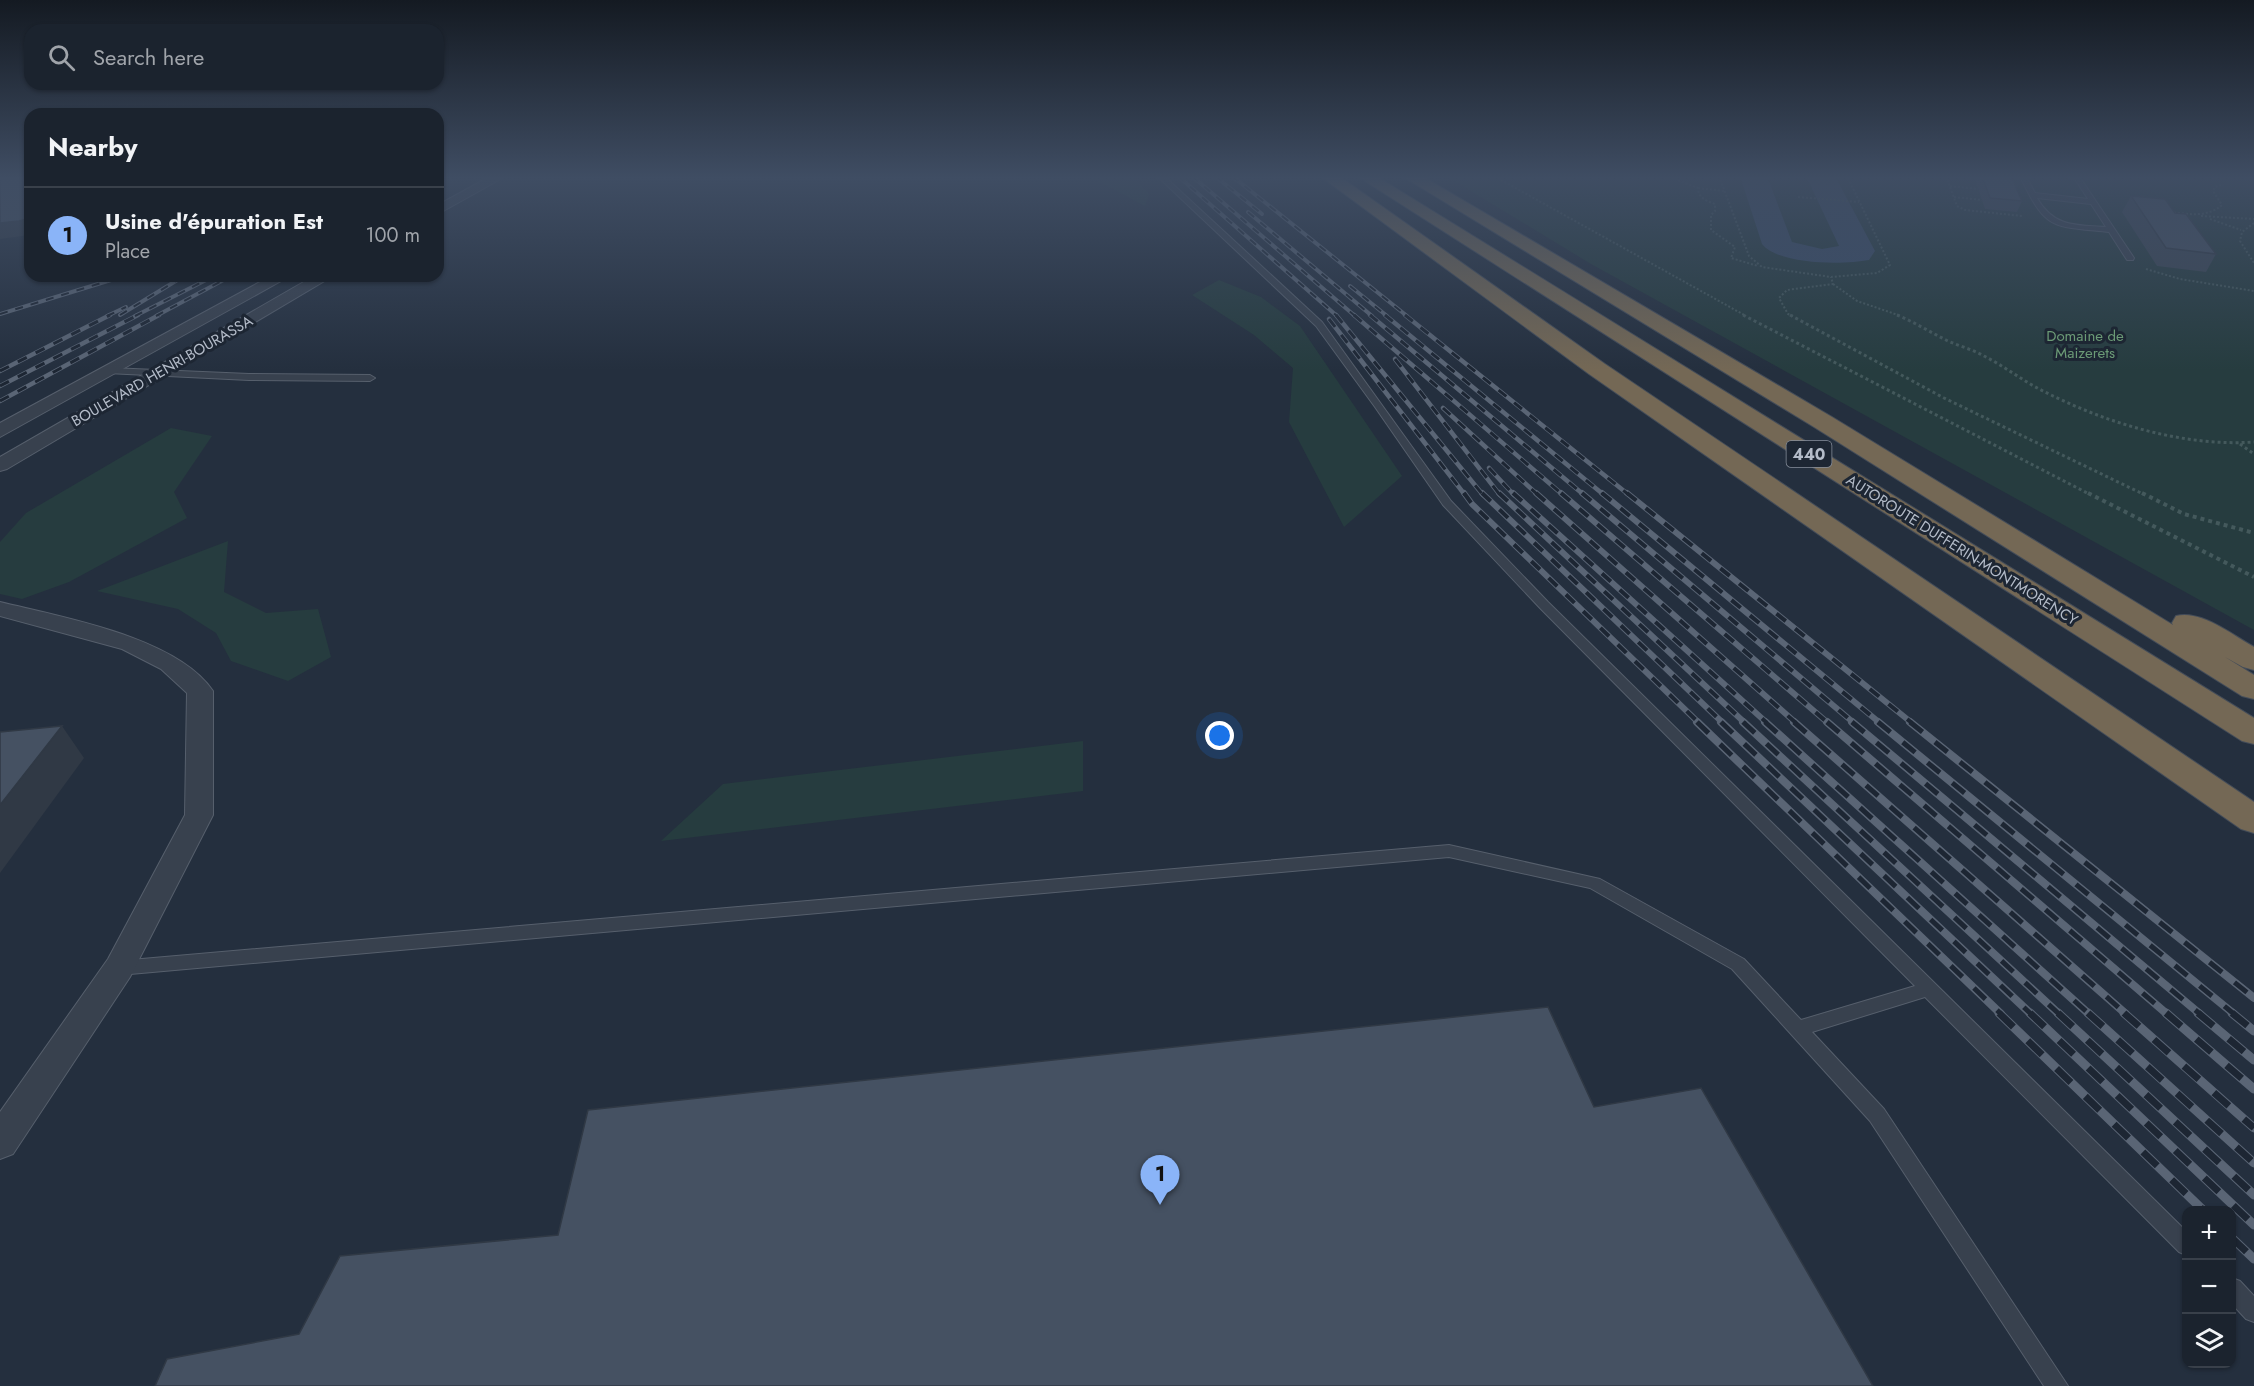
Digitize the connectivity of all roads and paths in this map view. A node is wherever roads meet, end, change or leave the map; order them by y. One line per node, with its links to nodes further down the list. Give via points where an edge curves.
1 (1229, 241): 38 (lane, via 1319,324 1447,503)
2 (1397, 241): 20 (highway, via 1494,319)
3 (1413, 241): 20 (highway)
4 (1468, 241): 35 (highway, AUTOROUTE DUFFERIN-MONTMORENCY / 440)
5 (1519, 241): 24 (highway, AUTOROUTE DUFFERIN-MONTMORENCY / 440)
6 (1610, 241): 31 (path, via 1737,312)
7 (1726, 241): 14 (path, via 1735,247 1731,258)
8 (1743, 241): 14 (path, via 1749,256)
9 (1879, 241): 15 (path, via 1890,264 1876,273)
10 (2119, 241): 12 (lane)
11 (2239, 241): 13 (path)
12 (2130, 258): 19 (path, via 2142,268 2164,274)
13 (2254, 262)
14 (1762, 267): 15 (path)
15 (1831, 277): 18 (path)
16 (271, 282): 21 (street, BOULEVARD HENRI-BOURASSA)
17 (315, 282): 22 (street, BOULEVARD HENRI-BOURASSA)
18 (1833, 284): 27 (path, via 1857,302 1893,312 1983,355 2043,391 2115,421 2156,434); 30 (path, via 1787,290 1779,298 1788,314 1944,398 2184,514)
19 (2254, 291)
20 (1598, 369): 36 (highway)
21 (110, 371): 22 (lane); 25 (street, BOULEVARD HENRI-BOURASSA)
22 (160, 372): 23 (lane, via 260,378); 29 (street, BOULEVARD HENRI-BOURASSA)
23 (370, 378)
24 (1823, 422): 33 (highway); 34 (highway, AUTOROUTE DUFFERIN-MONTMORENCY / 440)
25 (0, 431)
26 (2254, 442): 27 (path)
27 (2239, 443): 28 (path)
28 (2254, 454)
29 (0, 465)
30 (2254, 533)
31 (2254, 577)
32 (0, 609): 37 (street, via 131,644 170,664 200,691 198,815)
33 (2254, 660)
34 (2254, 689)
35 (2254, 733)
36 (2254, 820)
37 (119, 968): 39 (lane, via 1449,851 1594,883 1738,964); 40 (street)
38 (1927, 988): 39 (lane); 41 (lane)
39 (1797, 1029): 44 (lane, via 1877,1115)
40 (0, 1142)
41 (2182, 1240)
42 (2236, 1293): 43 (lane)
43 (2254, 1311)
44 (2057, 1386)

